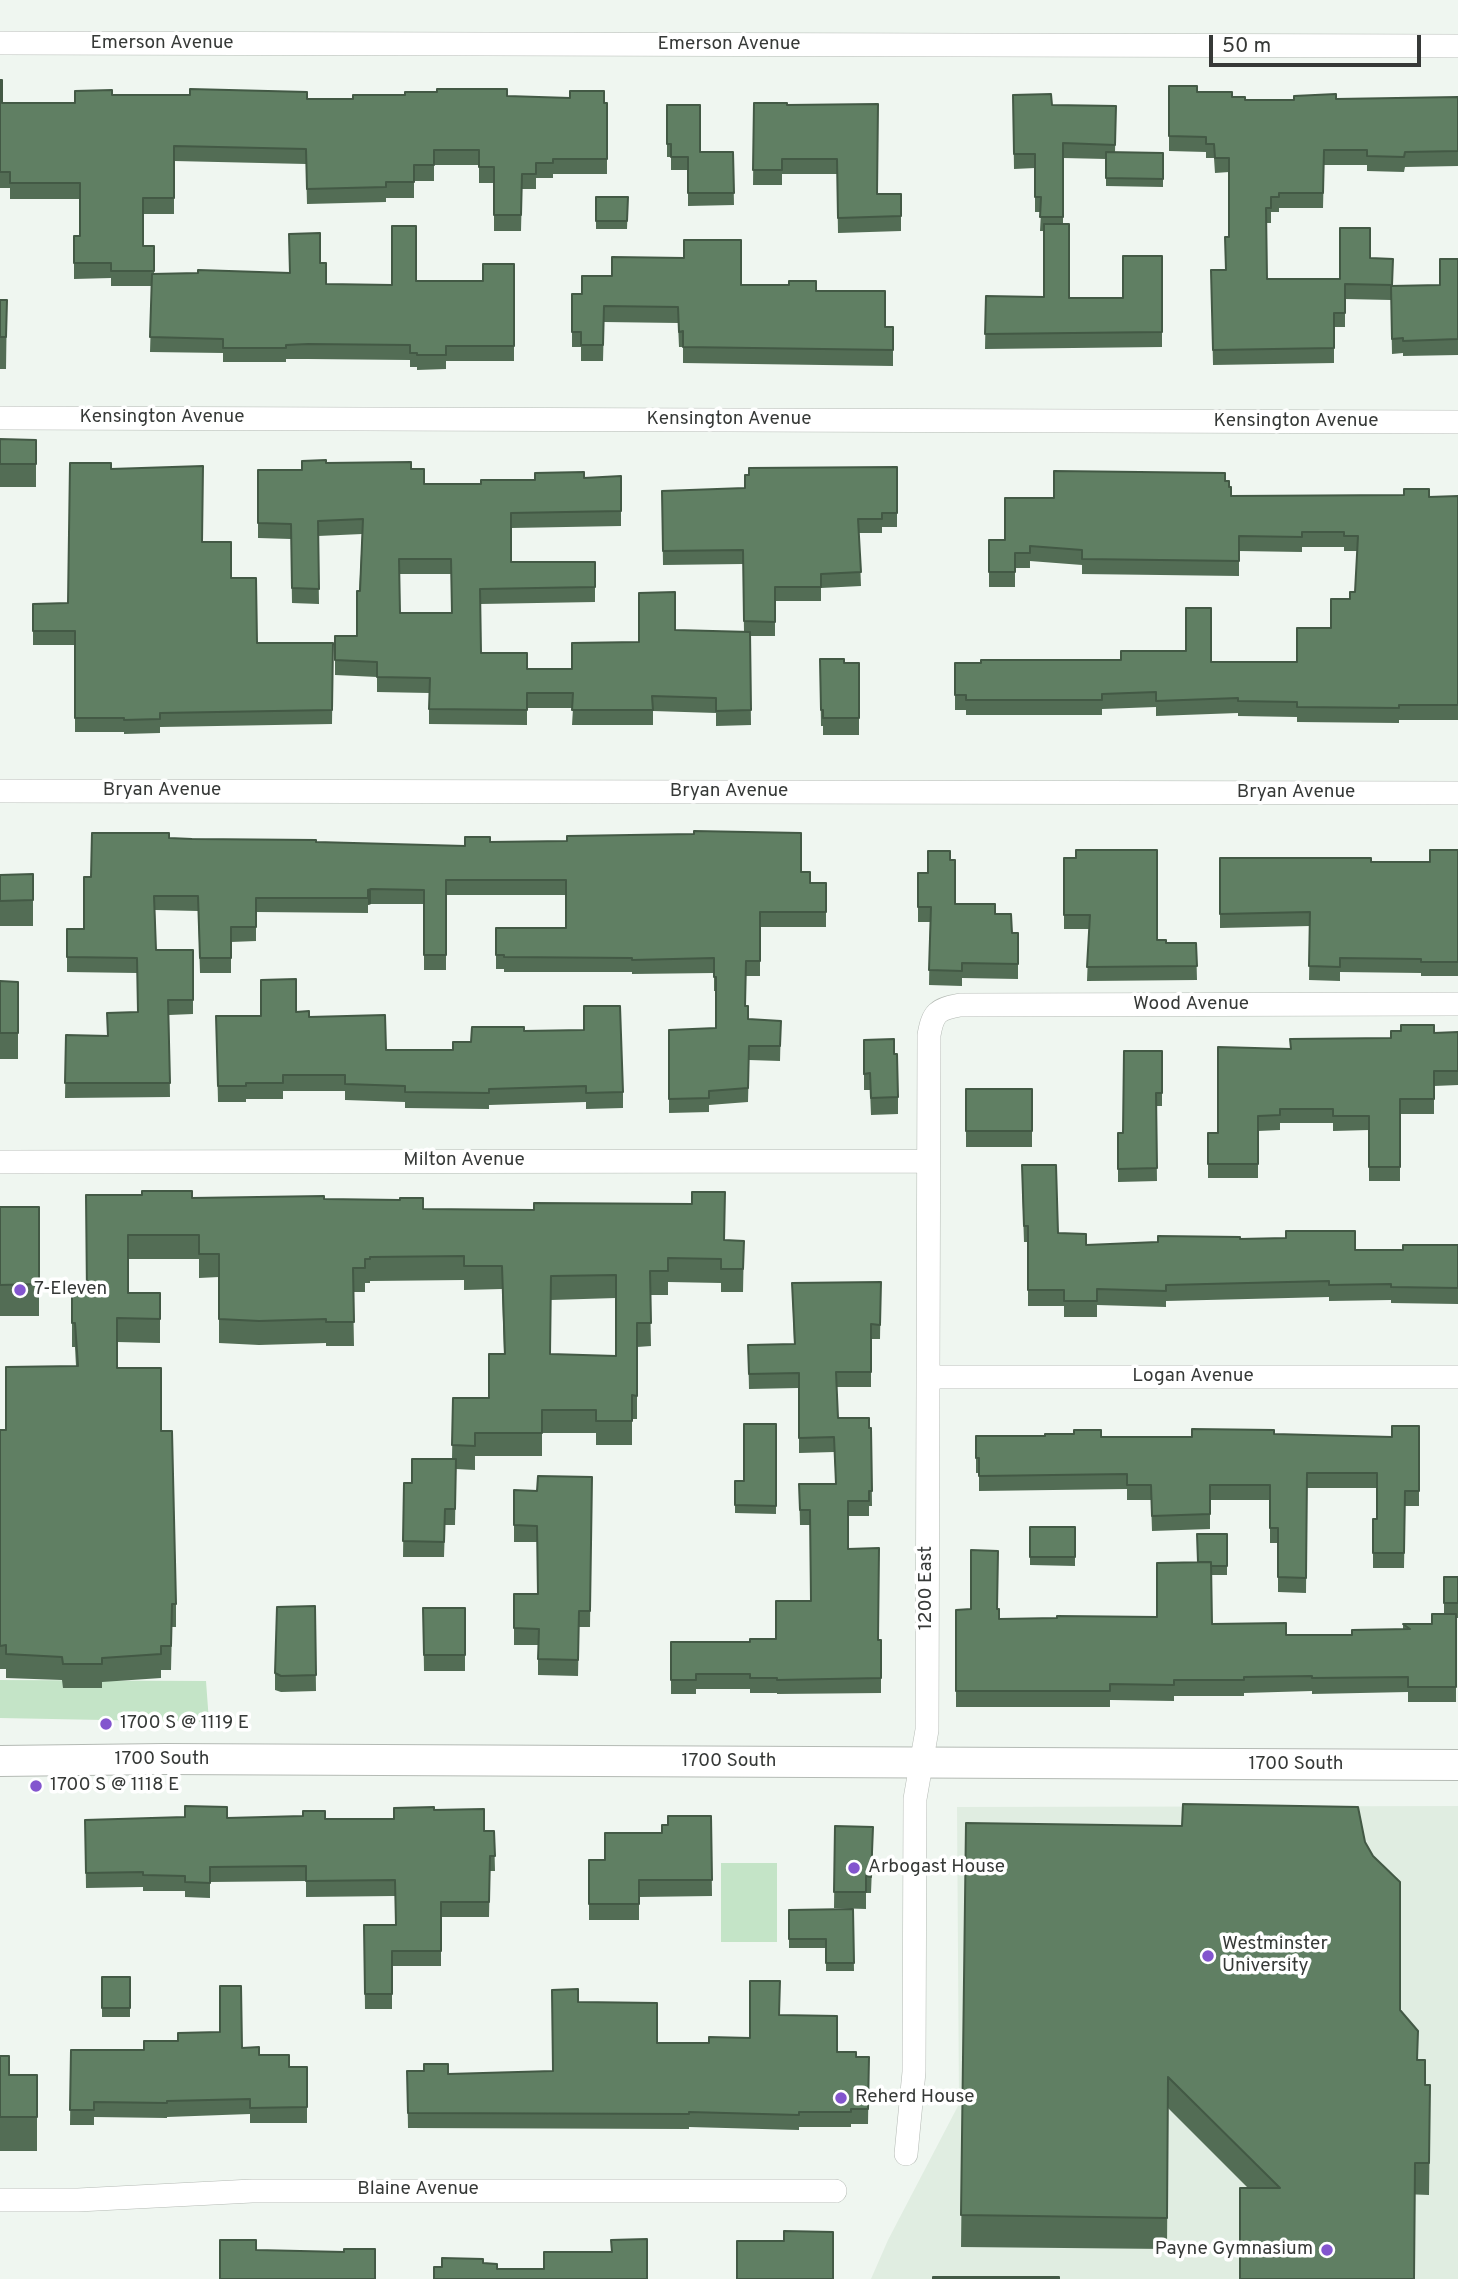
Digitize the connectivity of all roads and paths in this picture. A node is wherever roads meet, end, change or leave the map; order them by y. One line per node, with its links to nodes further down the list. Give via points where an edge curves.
1 (0, 43): 2 (street, Emerson Avenue)
2 (1458, 46)
3 (0, 418): 4 (street, Kensington Avenue)
4 (1458, 422)
5 (0, 791): 6 (street, Bryan Avenue)
6 (1458, 793)
7 (1458, 1004): 8 (street, Wood Avenue, via 960,1005 936,1013)
8 (932, 1021): 9 (street, 1200 East)
9 (927, 1161): 10 (street, Milton Avenue); 11 (street, 1200 East)
10 (0, 1162)
11 (928, 1377): 12 (street, Logan Avenue); 14 (street, 1200 East, via 927,1730)
12 (1458, 1377)
13 (0, 1761): 14 (street, 1700 South)
14 (922, 1763): 15 (street, 1700 South); 16 (street, 1200 East, via 915,1799 914,2071)
15 (1458, 1765)
16 (906, 2154)
17 (835, 2191): 18 (street, Blaine Avenue, via 253,2191)
18 (0, 2200)

